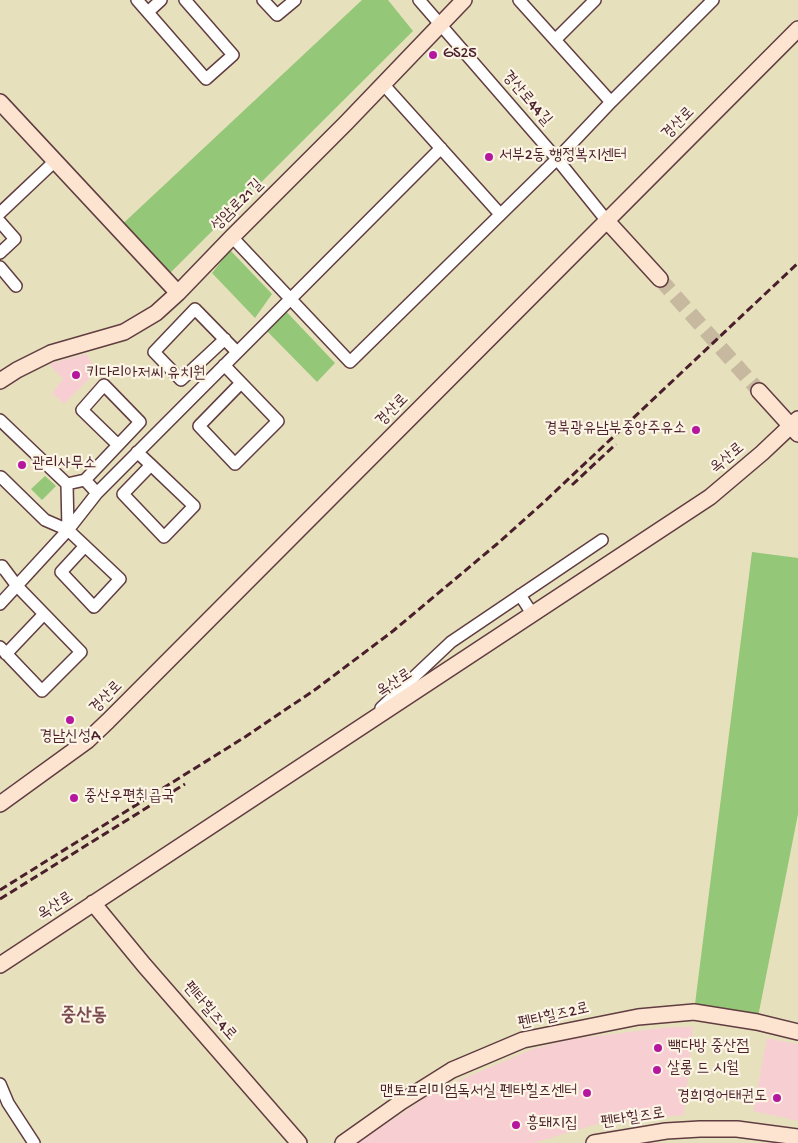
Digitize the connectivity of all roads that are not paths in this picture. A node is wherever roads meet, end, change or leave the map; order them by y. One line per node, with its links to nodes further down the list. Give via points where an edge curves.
1 (137, 0): 11 (street)
2 (161, 0): 11 (street)
3 (185, 0): 11 (street, via 233,55 206,79)
4 (263, 0): 5 (street, via 277,16)
5 (294, 0)
6 (419, 0): 12 (street, 경산로44길)
7 (464, 0): 12 (street, 성암로21길)
8 (519, 0): 14 (street)
9 (595, 0): 14 (street)
10 (713, 0): 17 (street)
11 (148, 12)
12 (440, 24): 15 (street, 성암로21길); 19 (street, 경산로44길)
13 (798, 29): 23 (street, 경산로)
14 (555, 40): 17 (street)
15 (383, 84): 18 (street); 25 (street, 성암로21길)
16 (0, 102): 20 (street)
17 (610, 102): 19 (street)
18 (441, 148): 22 (street); 31 (street)
19 (557, 159): 22 (street); 23 (street, 경산로44길)
20 (55, 161): 21 (street); 30 (street)
21 (0, 213)
22 (500, 214): 31 (street, via 350,362)
23 (607, 221): 28 (street); 58 (street, 경산로, via 108,721)
24 (0, 222): 26 (street, via 15,239)
25 (232, 237): 30 (street, 성암로21길); 31 (street)
26 (0, 253)
27 (0, 268): 29 (street)
28 (660, 279)
29 (16, 286)
30 (178, 293): 35 (street, 성암로21길, via 156,313 124,332 51,353)
31 (290, 298): 33 (street)
32 (225, 339): 32 (street, via 195,309 154,352 181,380); 33 (street)
33 (237, 352): 34 (street)
34 (224, 365): 36 (street); 41 (street)
35 (0, 381)
36 (241, 383): 36 (street, via 278,421 235,464 199,426)
37 (759, 391): 39 (street)
38 (0, 420): 45 (street)
39 (795, 427): 55 (street, 옥산로, via 710,497)
40 (118, 445): 40 (street, via 140,422 104,385 82,410); 44 (street)
41 (137, 452): 42 (street); 46 (street)
42 (151, 466): 42 (street, via 194,506 164,537 123,494)
43 (1, 478): 47 (street, via 45,520)
44 (85, 480): 45 (street); 46 (street)
45 (66, 484): 47 (street)
46 (97, 493): 47 (street)
47 (68, 530): 49 (street); 51 (street)
48 (602, 540): 52 (street)
49 (85, 546): 49 (street, via 120,579 94,607 61,572)
50 (1, 566): 51 (street)
51 (17, 586): 53 (street); 54 (street)
52 (520, 595): 55 (street); 57 (street, via 451,642)
53 (0, 604)
54 (44, 614): 56 (street); 56 (street, via 81,652 42,691)
55 (533, 615): 57 (street, 옥산로)
56 (3, 651)
57 (358, 729): 59 (street, 옥산로)
58 (0, 804)
59 (94, 903): 60 (street, 옥산로); 65 (street, 펜타힐즈4로)
60 (0, 965)
61 (798, 1032): 66 (street, 펜타힐즈2로, via 694,1012 638,1017 523,1040 452,1070)
62 (0, 1084): 64 (street, via 8,1103)
63 (798, 1137): 67 (street, 펜타힐즈로, via 737,1129 700,1129)
64 (34, 1143)
65 (300, 1143)
66 (343, 1143)
67 (594, 1143)

